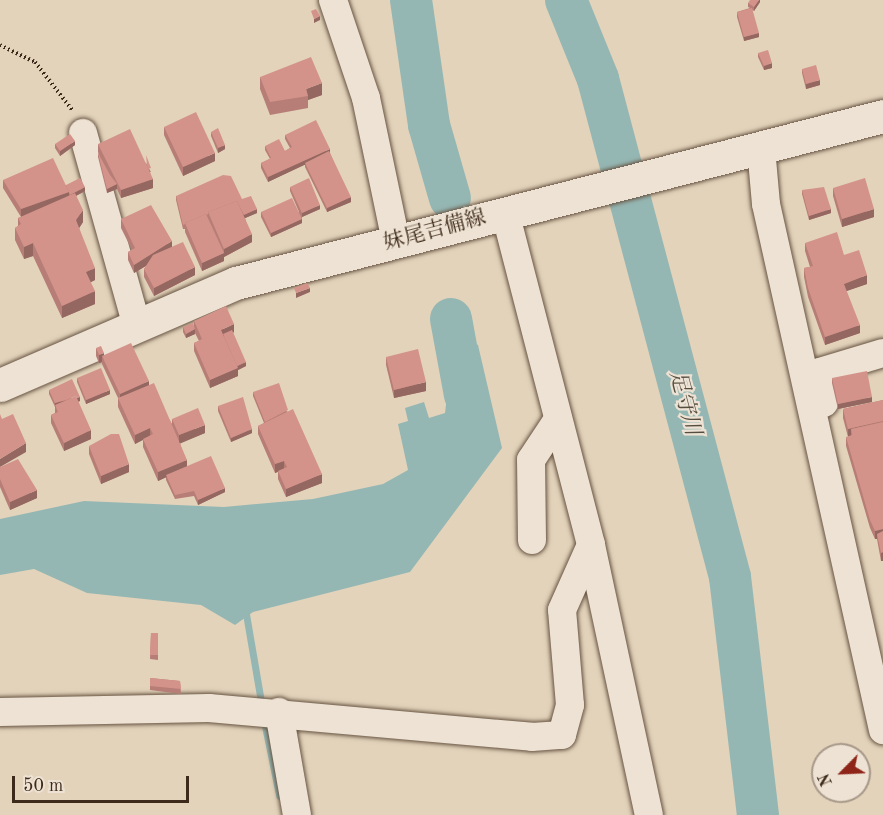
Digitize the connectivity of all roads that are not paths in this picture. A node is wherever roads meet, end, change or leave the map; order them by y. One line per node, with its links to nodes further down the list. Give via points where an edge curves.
1 (333, 0): 6 (street, via 366,98)
2 (883, 116): 4 (main road, 妹尾吉備線)
3 (83, 133): 7 (street)
4 (752, 150): 5 (main road, 妹尾吉備線); 11 (street)
5 (511, 211): 6 (main road, 妹尾吉備線); 10 (street)
6 (396, 241): 7 (main road, 妹尾吉備線, via 236,283)
7 (136, 323): 9 (main road, 妹尾吉備線)
8 (883, 353): 11 (street, via 820,372 828,431)
9 (0, 385)
10 (558, 419): 12 (street, via 531,460); 13 (street)
11 (825, 456): 16 (street)
12 (532, 540)
13 (591, 545): 14 (street, via 562,610 570,705 562,735 532,737); 18 (street)
14 (267, 711): 15 (street); 17 (street)
15 (0, 712)
16 (883, 730)
17 (297, 815)
18 (649, 815)

